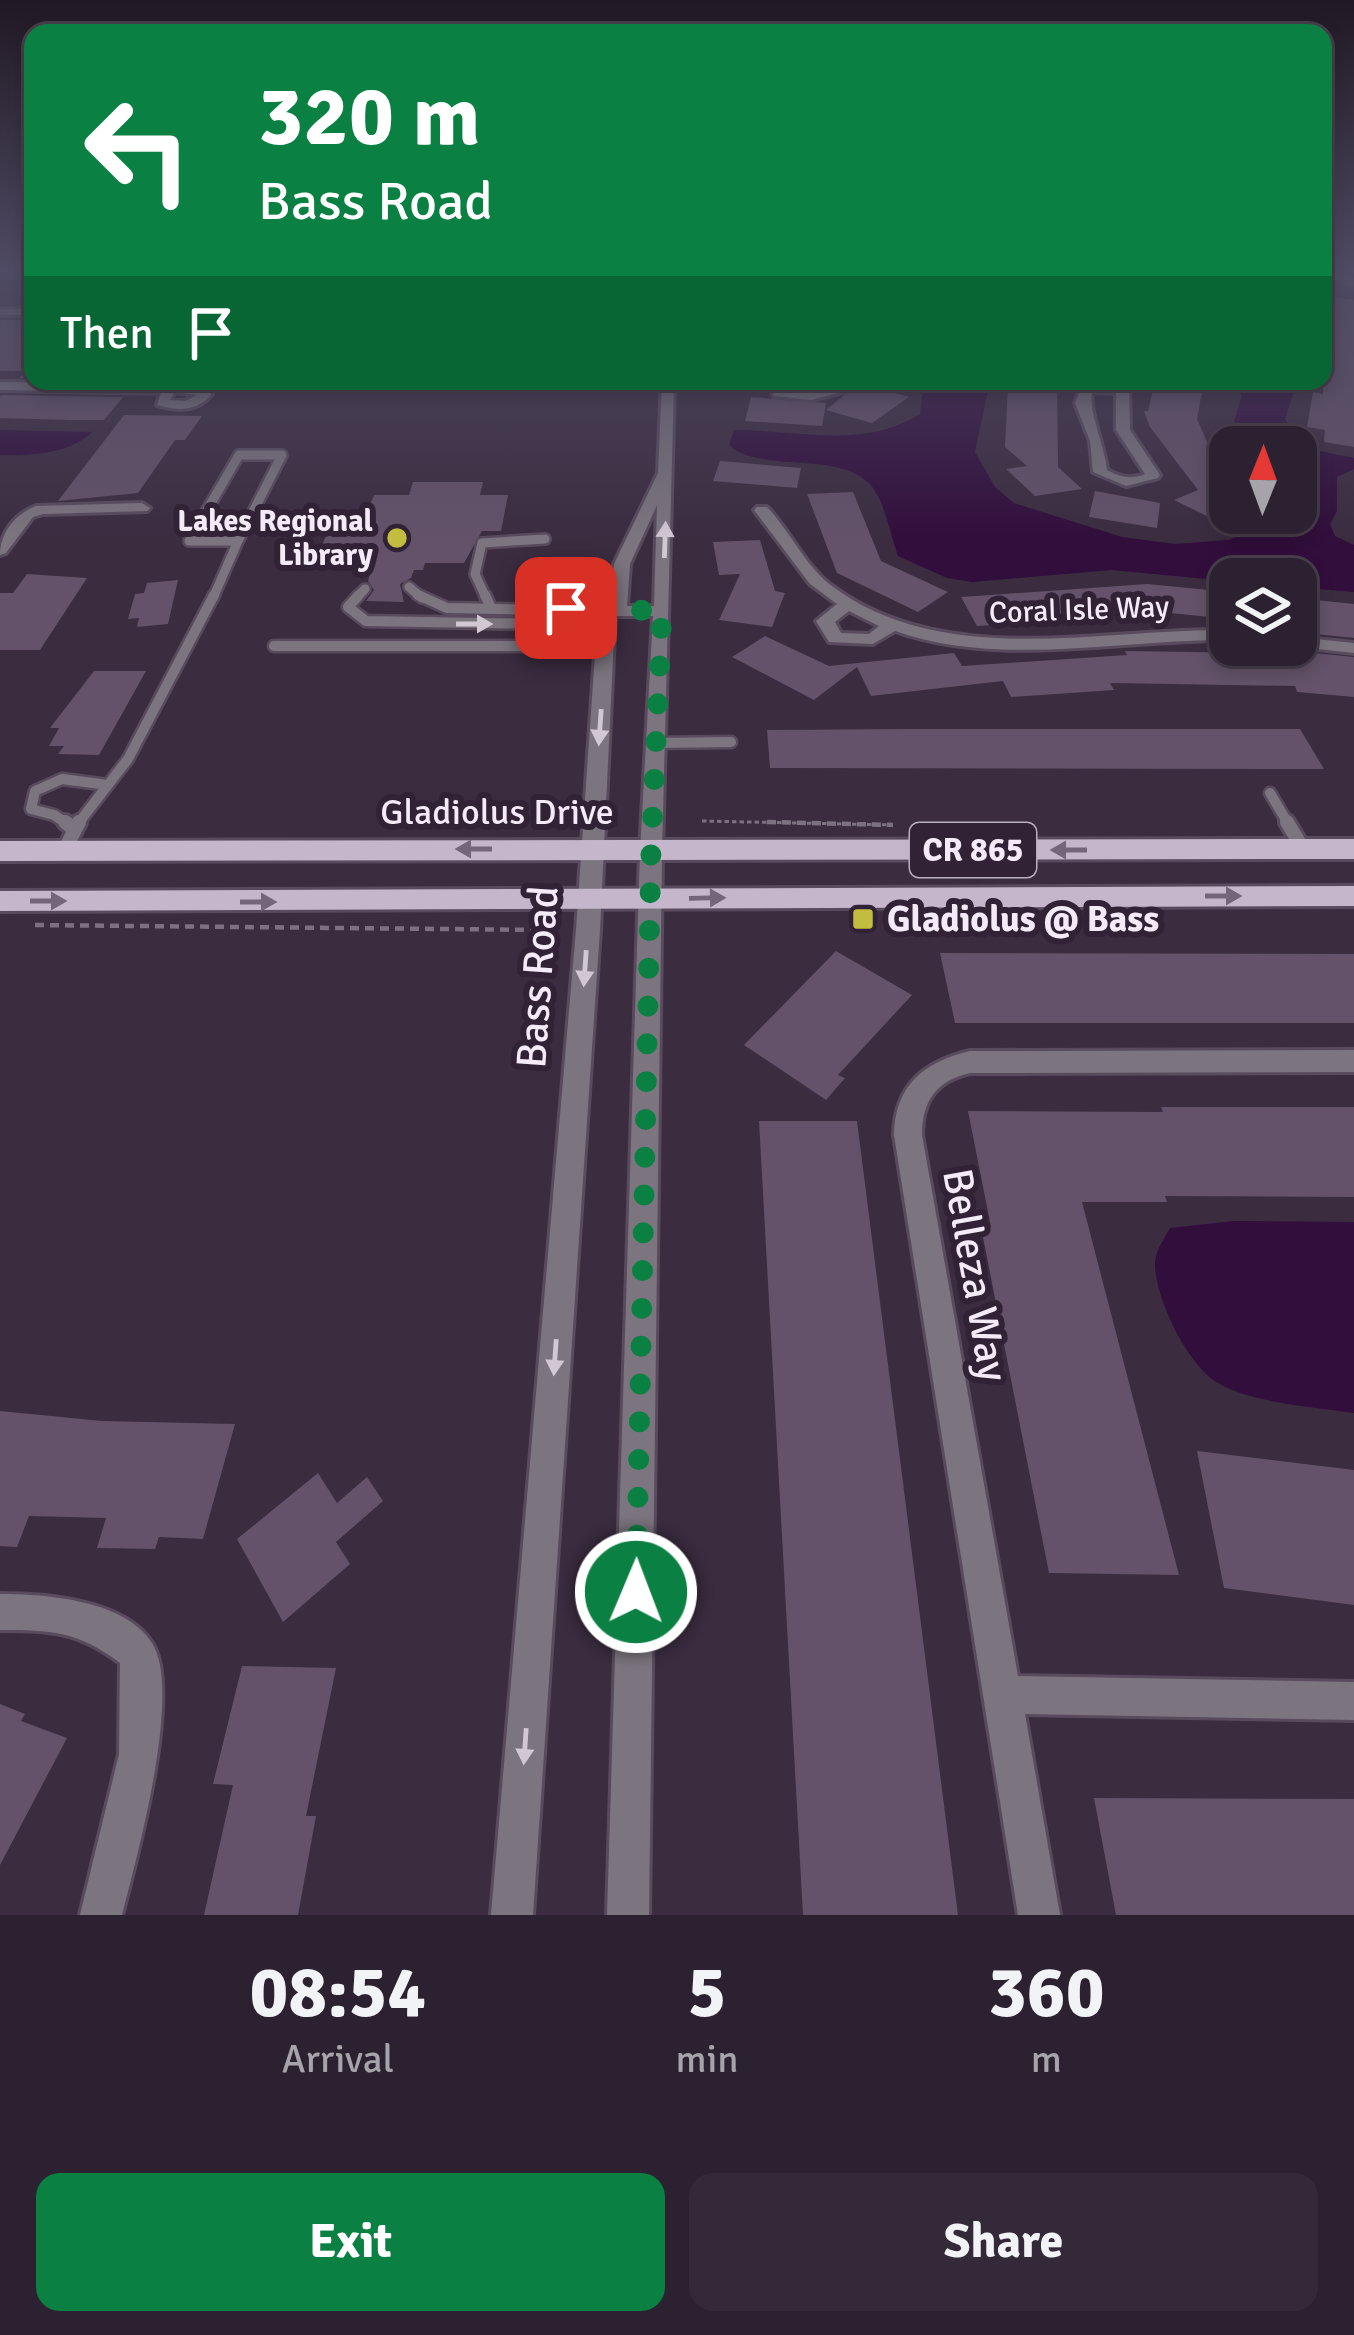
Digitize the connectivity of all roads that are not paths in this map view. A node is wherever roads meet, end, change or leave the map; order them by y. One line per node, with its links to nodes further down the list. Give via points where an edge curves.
1 (158, 390): 7 (street)
2 (668, 390): 8 (street)
3 (777, 390): 4 (street)
4 (838, 390)
5 (1094, 390): 6 (street, via 1083,397 1097,464 1112,479 1145,480 1150,467 1123,430)
6 (1123, 390)
7 (168, 392)
8 (667, 468): 18 (street, one-way to 8); 19 (street, Bass Road, via 622,564)
9 (142, 508): 13 (street, via 41,509)
10 (762, 510): 16 (street, Coral Isle Way, via 808,572)
11 (545, 539): 17 (lane, via 482,543 475,574)
12 (238, 541): 12 (lane, via 189,541 239,455 282,455); 30 (lane, via 226,578)
13 (1, 546)
14 (409, 587): 17 (lane, via 435,606)
15 (365, 589): 20 (lane, via 350,600 357,618)
16 (848, 604): 21 (street, Coral Isle Way); 21 (street, via 825,621 835,638 872,639)
17 (491, 608): 19 (lane)
18 (662, 611): 19 (street); 29 (street)
19 (611, 616): 20 (lane, one-way to 19); 36 (street, Bass Road, one-way to 36)
20 (436, 624): 25 (lane)
21 (893, 624): 22 (street, Coral Isle Way, via 999,643)
22 (1209, 635)
23 (1317, 644): 27 (street)
24 (274, 646): 25 (lane)
25 (431, 646): 26 (lane)
26 (525, 646)
27 (1354, 648)
28 (731, 742): 29 (lane)
29 (655, 743): 37 (street)
30 (108, 785): 32 (lane); 32 (lane, via 72,777 35,791 31,809 54,815)
31 (1270, 793): 33 (lane)
32 (69, 840): 35 (main road, Gladiolus Drive / CR 865); 36 (main road, Gladiolus Drive / CR 865, one-way to 32)
33 (1303, 849): 34 (main road, Gladiolus Drive / CR 865); 37 (main road, Gladiolus Drive / CR 865, one-way to 37)
34 (1354, 849)
35 (0, 851)
36 (591, 851): 37 (main road, Gladiolus Drive / CR 865); 40 (street, Bass Road)
37 (651, 852): 39 (street)
38 (1354, 896): 39 (main road, CR 865, one-way to 38)
39 (652, 899): 40 (main road, CR 865); 48 (street)
40 (590, 902): 41 (main road, CR 865, one-way to 40); 47 (street, Bass Road, one-way to 47)
41 (10, 912)
42 (1354, 1061): 44 (street, Belleza Way, via 970,1062 939,1071 916,1091 908,1136)
43 (0, 1612): 46 (street, via 98,1623 138,1653 145,1708 137,1777)
44 (1004, 1695): 45 (street); 49 (street, Belleza Way)
45 (1354, 1701)
46 (100, 1915)
47 (512, 1915)
48 (628, 1915)
49 (1039, 1915)

